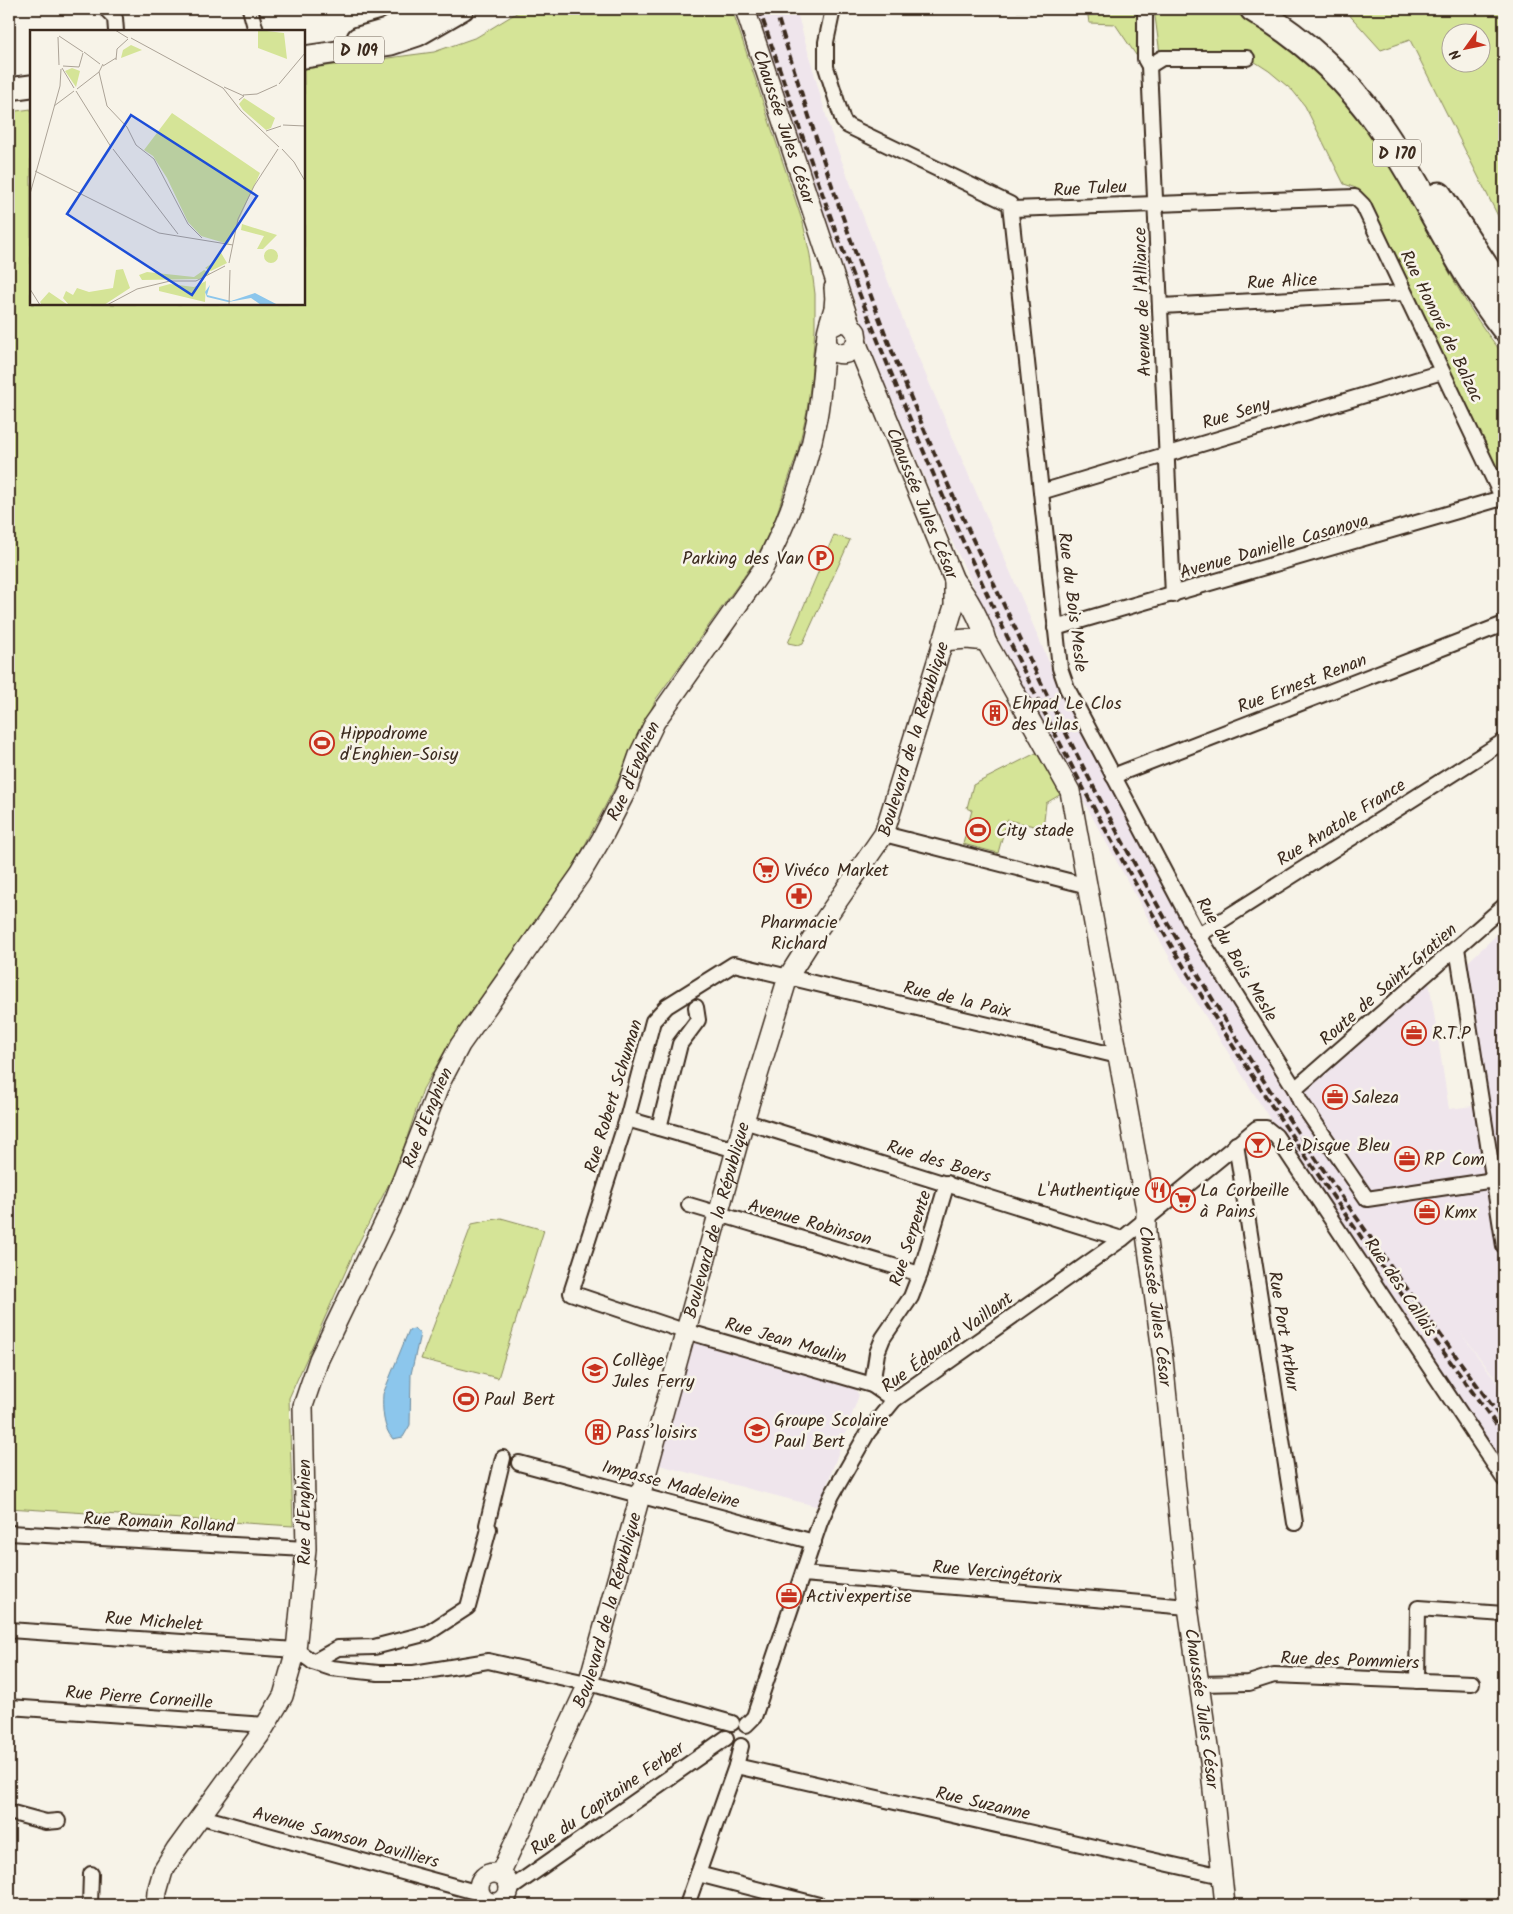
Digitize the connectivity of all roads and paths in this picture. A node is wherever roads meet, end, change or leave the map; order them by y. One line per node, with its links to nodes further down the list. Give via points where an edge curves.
1 (106, 9): 11 (street, via 115,18)
2 (250, 9): 12 (street)
3 (425, 9): 10 (main road, D 109)
4 (463, 9): 10 (main road, D 109)
5 (745, 9): 24 (street, Chaussée Jules César)
6 (833, 9): 23 (street, via 826,42 826,67 840,113 848,126 1008,202)
7 (1145, 9): 16 (street, Avenue de l'Alliance, via 1145,58)
8 (1253, 9): 28 (highway, D 170, via 1314,53 1362,103 1392,144 1468,277)
9 (1280, 9): 26 (highway, D 170, via 1334,52 1377,99)
10 (406, 22): 13 (main road, D 109, via 360,38); 14 (main road, D 109, via 380,47)
11 (116, 30)
12 (256, 30)
13 (305, 47)
14 (305, 58)
15 (1247, 58): 16 (street, via 1162,58)
16 (1149, 66): 22 (street, Avenue de l'Alliance)
17 (30, 86): 18 (main road)
18 (9, 90)
19 (30, 94): 20 (main road)
20 (9, 97)
21 (1355, 197): 22 (street, Rue Tuleu); 25 (street, Rue Honoré de Balzac, via 1363,204)
22 (1156, 204): 23 (street, Rue Tuleu); 27 (street, Avenue de l'Alliance)
23 (1012, 210): 32 (street, Rue du Bois Mesle)
24 (834, 272): 29 (street, Chaussée Jules César); 29 (street, Chaussée Jules César, via 850,324 856,332)
25 (1404, 293): 27 (street, Rue Alice); 30 (street, Rue Honoré de Balzac)
26 (1504, 295)
27 (1162, 306): 31 (street, Avenue de l'Alliance)
28 (1504, 328)
29 (839, 344): 34 (street, Chaussée Jules César, via 865,362); 76 (street, Rue d'Enghien, via 824,372 809,452 790,511 763,569 656,722 616,810 580,875 460,1045 441,1081 391,1209 319,1359 303,1406)
30 (1442, 372): 31 (street, Rue Seny); 33 (street, Rue Honoré de Balzac)
31 (1166, 454): 32 (street, Rue Seny); 35 (street, Avenue de l'Alliance)
32 (1041, 492): 37 (street, Rue du Bois Mesle)
33 (1503, 500): 35 (street, Avenue Danielle Casanova)
34 (954, 580): 38 (street, Boulevard de la République, via 954,606); 39 (street, Chaussée Jules César, via 965,594)
35 (1173, 595): 37 (street, Avenue Danielle Casanova)
36 (1504, 624): 41 (street, Rue Ernest Renan)
37 (1055, 628): 41 (street, Rue du Bois Mesle, via 1060,668 1067,688)
38 (942, 641): 39 (street, via 967,639); 42 (street, Boulevard de la République)
39 (986, 642): 43 (street, Chaussée Jules César, via 1070,791)
40 (1504, 741): 45 (street, Rue Anatole France)
41 (1113, 776): 45 (street, Rue du Bois Mesle)
42 (884, 834): 43 (street); 47 (street, Boulevard de la République)
43 (1088, 886): 49 (street, Chaussée Jules César)
44 (1504, 906): 46 (street, Route de Saint-Gratien)
45 (1199, 935): 50 (street, Rue du Bois Mesle)
46 (1457, 948): 50 (street, Route de Saint-Gratien); 57 (street)
47 (788, 978): 49 (street, Rue de la Paix); 51 (street, Rue Robert Schuman, via 734,964 667,1006 653,1021); 52 (street, Boulevard de la République)
48 (696, 1007): 53 (street, via 698,1020 680,1044)
49 (1118, 1056): 61 (street, Chaussée Jules César, via 1146,1210)
50 (1295, 1089): 57 (street, Rue du Bois Mesle, via 1367,1199)
51 (627, 1120): 53 (street); 63 (street, Rue Robert Schuman)
52 (744, 1121): 56 (street, Boulevard de la République); 58 (street, Rue des Boers)
53 (659, 1128): 56 (street)
54 (1256, 1128): 55 (street, Rue Édouard Vaillant); 71 (street, Rue des Callais, via 1266,1128 1276,1136)
55 (1236, 1144): 61 (street, Rue Édouard Vaillant); 73 (street, Rue Port Arthur)
56 (736, 1150): 60 (street, Boulevard de la République)
57 (1494, 1180): 64 (street)
58 (947, 1183): 62 (street, Rue des Boers); 65 (street, Rue Serpente)
59 (689, 1205): 60 (street, Avenue Robinson)
60 (718, 1215): 65 (street, Avenue Robinson); 66 (street, Boulevard de la République)
61 (1145, 1221): 62 (street, Rue Édouard Vaillant); 78 (street, Chaussée Jules César, via 1176,1472)
62 (1122, 1239): 68 (street, Rue Édouard Vaillant)
63 (586, 1242): 66 (street, Rue Jean Moulin, via 571,1293)
64 (1504, 1246)
65 (920, 1274): 67 (street, Rue Serpente, via 911,1298 883,1338 877,1352)
66 (687, 1331): 67 (street, Rue Jean Moulin); 72 (street, Boulevard de la République)
67 (872, 1385): 68 (street, Rue Jean Moulin)
68 (894, 1400): 75 (street, Rue Édouard Vaillant, via 868,1432 845,1471 820,1522)
69 (503, 1458): 82 (street, via 487,1525 489,1529 468,1607 428,1633 374,1647 338,1648)
70 (519, 1463): 72 (street, Impasse Madeleine)
71 (1504, 1479)
72 (641, 1496): 75 (street, Impasse Madeleine); 85 (street, Boulevard de la République)
73 (1295, 1523)
74 (9, 1532): 76 (street, Rue Romain Rolland)
75 (814, 1542): 77 (street, Rue Édouard Vaillant)
76 (306, 1549): 81 (street, Rue d'Enghien)
77 (803, 1574): 78 (street, Rue Vercingétorix); 88 (street, Rue Édouard Vaillant, via 754,1717)
78 (1188, 1607): 86 (street, Chaussée Jules César)
79 (1504, 1614): 83 (street, via 1418,1608)
80 (9, 1630): 81 (street, Rue Michelet)
81 (296, 1650): 82 (street); 89 (street, Rue d'Enghien, via 283,1696)
82 (313, 1662): 85 (street, via 331,1668 414,1673 488,1661)
83 (1417, 1681): 84 (street, Rue des Pommiers); 86 (street, Rue des Pommiers, via 1274,1675 1250,1683)
84 (1472, 1683)
85 (588, 1684): 88 (street); 99 (street, Boulevard de la République)
86 (1199, 1684): 98 (street, Chaussée Jules César)
87 (9, 1707): 89 (street, Rue Pierre Corneille)
88 (739, 1724): 90 (street, via 727,1728); 91 (street, via 750,1732 749,1739)
89 (267, 1725): 94 (street, Rue d'Enghien)
90 (726, 1738): 91 (street, via 730,1744); 99 (street, Rue du Capitaine Ferber)
91 (741, 1746): 92 (street)
92 (736, 1766): 97 (street); 98 (street, Rue Suzanne)
93 (9, 1812): 95 (street)
94 (202, 1817): 99 (street, Avenue Samson Davilliers); 101 (street, Rue d'Enghien, via 163,1871 156,1892)
95 (58, 1822)
96 (91, 1874): 100 (street)
97 (698, 1874): 102 (street); 103 (street)
98 (1222, 1876): 104 (street, Chaussée Jules César)
99 (496, 1896)
100 (90, 1905)
101 (156, 1905)
102 (687, 1905)
103 (819, 1905)
104 (1225, 1905)

